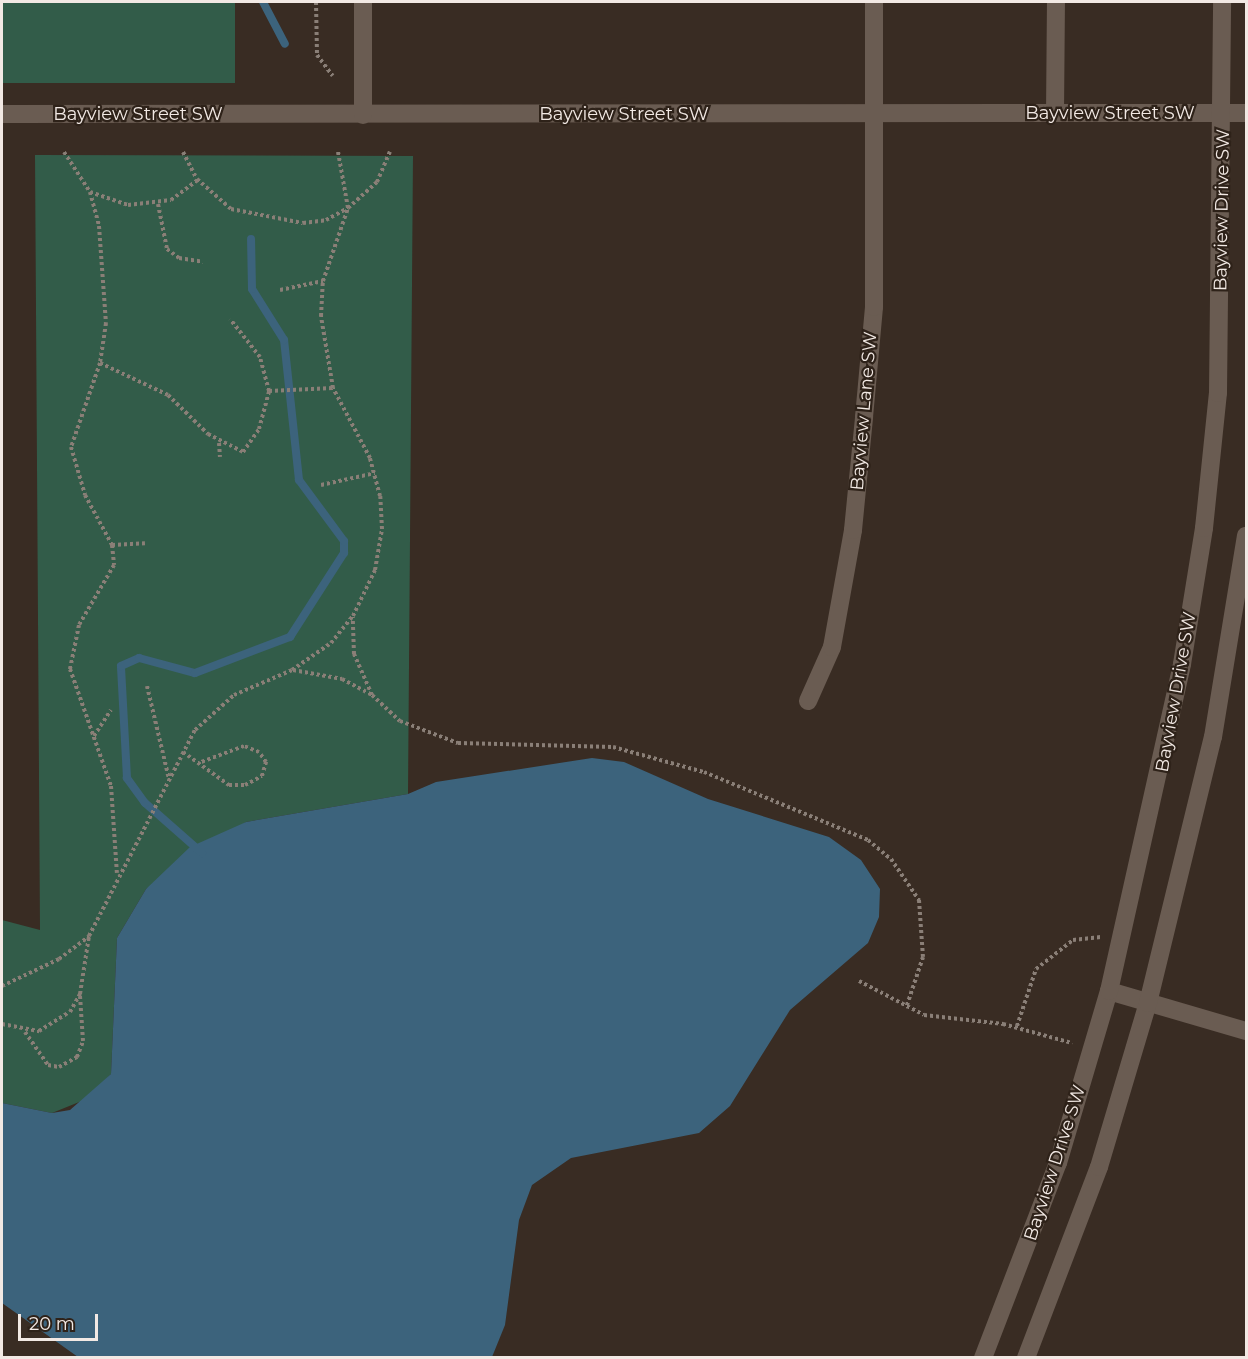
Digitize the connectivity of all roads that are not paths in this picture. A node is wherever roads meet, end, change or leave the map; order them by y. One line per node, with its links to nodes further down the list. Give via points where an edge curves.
1 (363, 2): 10 (street)
2 (874, 2): 9 (street, Bayview Lane SW)
3 (1056, 2): 5 (street)
4 (1222, 2): 6 (street, Bayview Drive SW)
5 (1055, 113): 6 (street, Bayview Street SW); 9 (street, Bayview Street SW)
6 (1223, 113): 7 (street, Bayview Street SW); 13 (street, Bayview Drive SW, via 1218,393 1204,528 1158,788)
7 (1246, 113)
8 (2, 114): 10 (street, Bayview Street SW)
9 (874, 114): 10 (street, Bayview Street SW); 12 (street, Bayview Lane SW, via 874,307 853,530 832,647)
10 (363, 115)
11 (1246, 536): 14 (street, via 1213,736)
12 (808, 701)
13 (1109, 991): 14 (street); 16 (street, Bayview Drive SW, via 1058,1163)
14 (1148, 1003): 15 (street); 17 (street, via 1099,1167)
15 (1246, 1031)
16 (982, 1358)
17 (1026, 1358)

